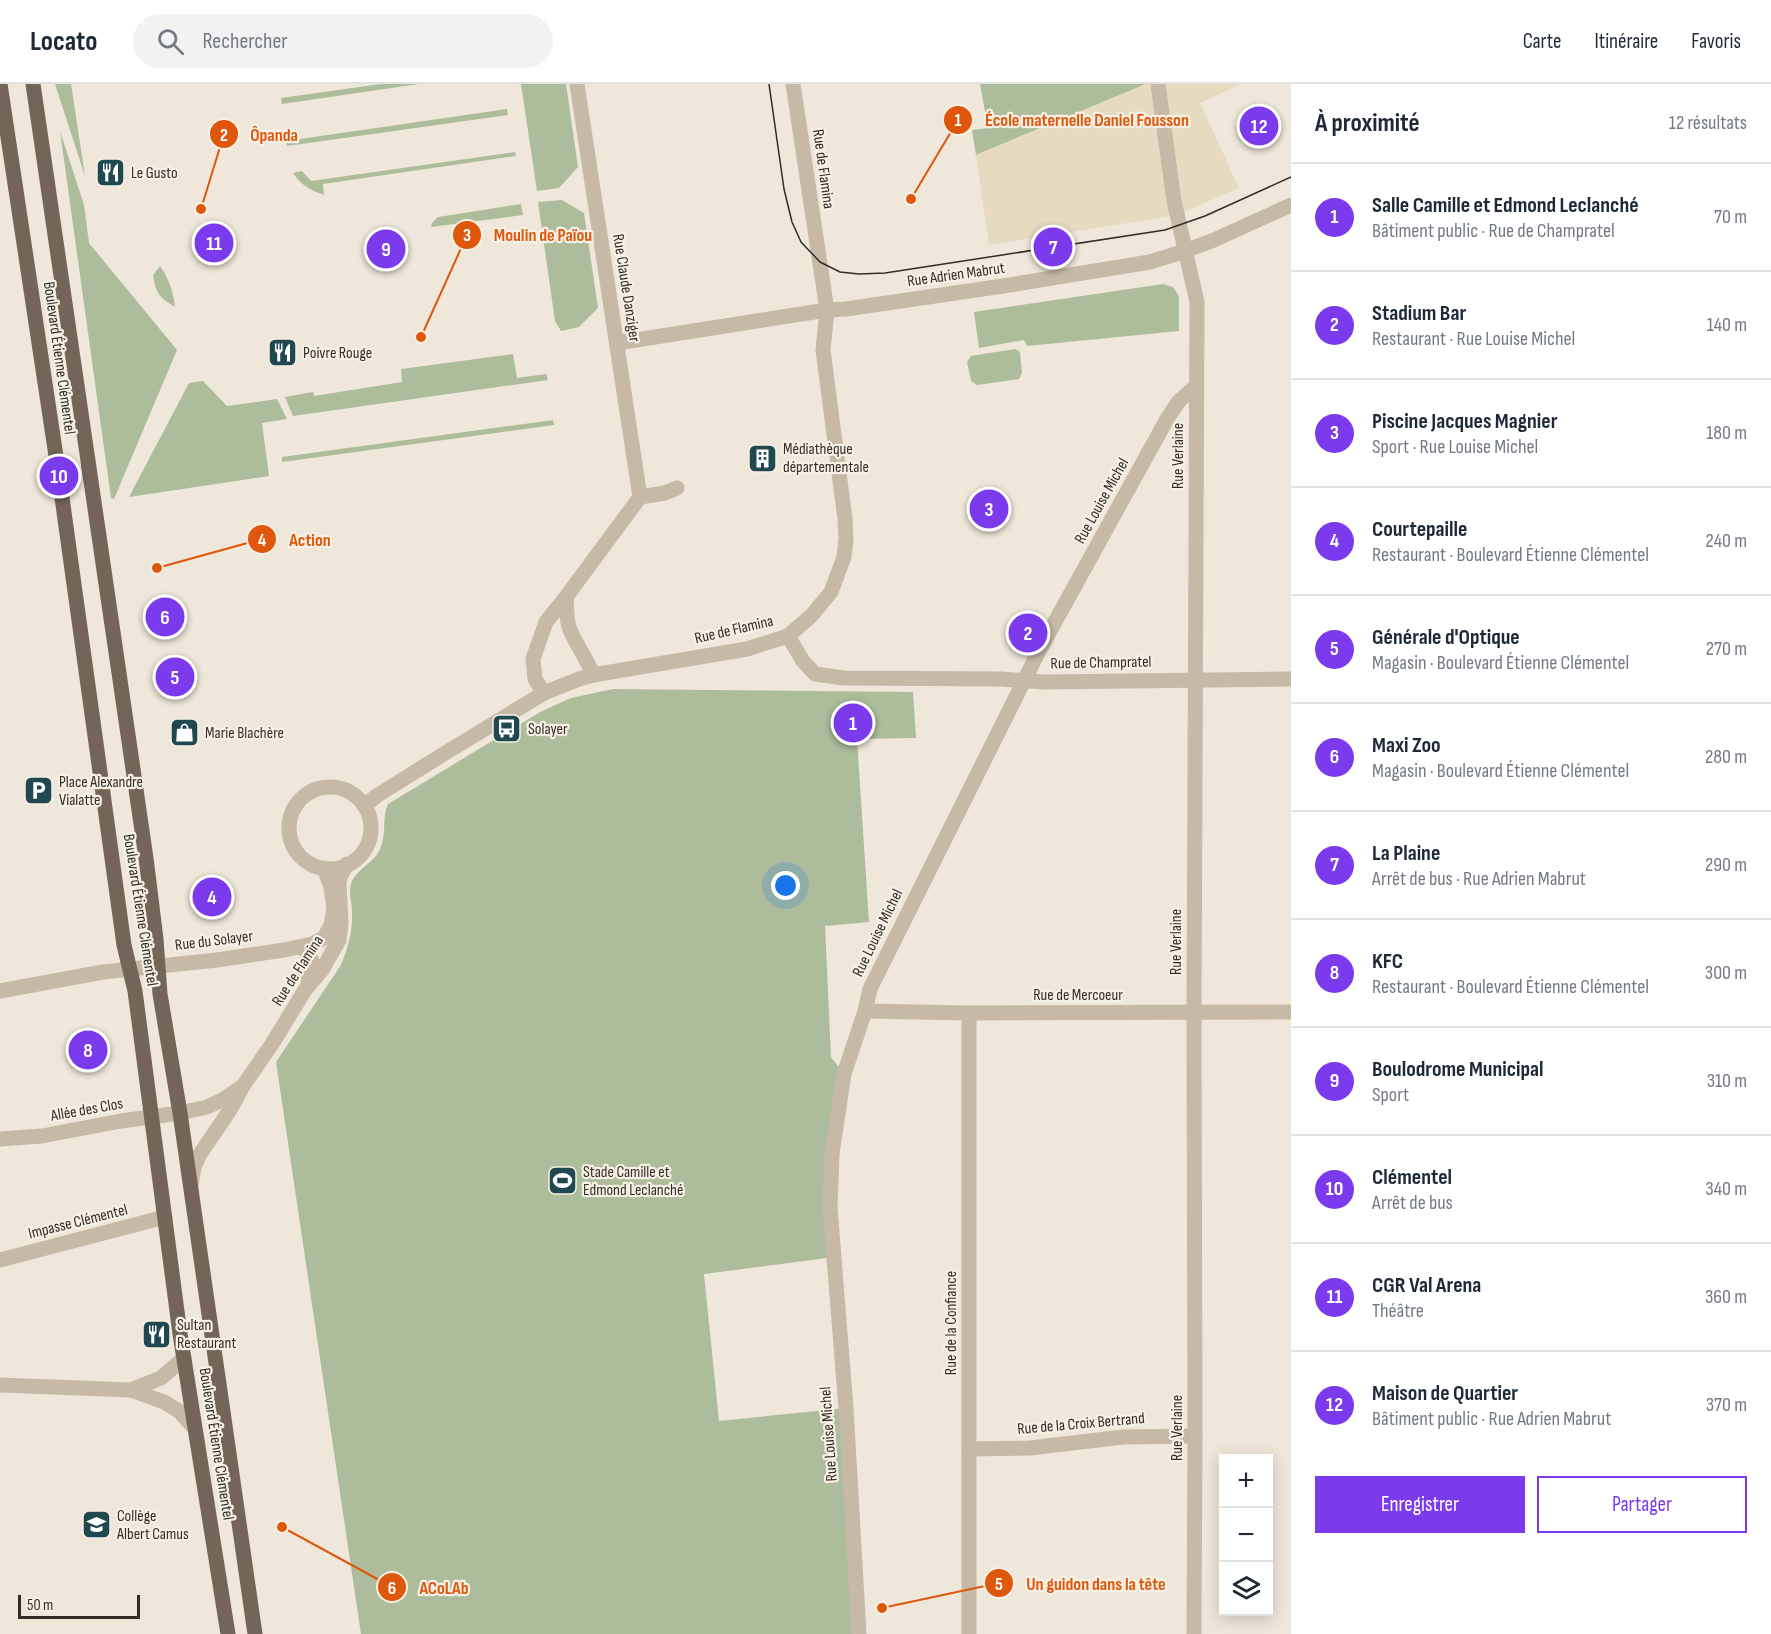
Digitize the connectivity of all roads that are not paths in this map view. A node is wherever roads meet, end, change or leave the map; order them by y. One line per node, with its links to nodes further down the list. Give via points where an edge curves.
1 (0, 84): 25 (main road, Boulevard Étienne Clémentel)
2 (33, 84): 24 (main road, Boulevard Étienne Clémentel, via 146,858)
3 (577, 84): 9 (street, Rue Claude Danziger)
4 (793, 84): 8 (street, Rue de Flamina)
5 (1158, 84): 7 (street, Rue Verlaine)
6 (1291, 205): 7 (street, Rue Adrien Mabrut)
7 (1185, 251): 8 (street, Rue Adrien Mabrut, via 1139,264); 10 (street, Rue Verlaine, via 1197,302)
8 (827, 309): 9 (street, Rue Adrien Mabrut); 14 (street, Rue de Flamina, via 823,350 845,519 844,557 831,592)
9 (616, 343): 12 (street, Rue Claude Danziger)
10 (1196, 386): 16 (street, Rue Verlaine); 18 (street, Rue Louise Michel, via 1167,419)
11 (677, 488): 12 (street)
12 (640, 497): 13 (street)
13 (566, 597): 15 (street, via 568,624); 19 (street, via 546,622 533,659 535,679)
14 (789, 636): 15 (street, Rue de Flamina, via 747,649); 18 (street, Rue de Champratel, via 815,674 844,678)
15 (593, 675): 19 (street, Rue de Flamina)
16 (1195, 679): 17 (street, Rue de Champratel); 18 (street, Rue de Champratel); 31 (street, Rue Verlaine)
17 (1291, 679)
18 (1024, 681): 28 (street, Rue Louise Michel, via 870,989)
19 (544, 693): 20 (street, Rue de Flamina)
20 (364, 806): 21 (street, via 370,821 370,837 363,851); 22 (street, via 354,794 324,787 301,798 293,809 289,822 293,847 311,864)
21 (347, 864): 22 (street); 26 (street, Rue de Flamina, via 339,885 339,939)
22 (324, 868): 23 (street, Rue du Solayer, via 334,909 331,924 324,938)
23 (301, 947): 24 (street, Rue du Solayer); 26 (street, via 313,963)
24 (158, 966): 25 (street, Rue du Solayer); 33 (main road, Boulevard Étienne Clémentel)
25 (129, 970): 27 (street, Rue du Solayer); 34 (main road, Boulevard Étienne Clémentel)
26 (305, 990): 32 (street, Rue de Flamina)
27 (0, 991)
28 (865, 1011): 30 (street, Rue de Mercoeur); 47 (street, Rue Louise Michel, via 844,1074 832,1154 830,1208)
29 (1291, 1012): 31 (street, Rue de Mercoeur)
30 (969, 1013): 31 (street, Rue de Mercoeur); 44 (street, Rue de la Confiance)
31 (1194, 1013): 43 (street, Rue Verlaine)
32 (243, 1086): 33 (street, Rue de Flamina, via 207,1107); 36 (street, Rue de Flamina, via 200,1154)
33 (180, 1113): 34 (street, Allée des Clos); 36 (main road, Boulevard Étienne Clémentel)
34 (152, 1116): 35 (street, Allée des Clos, via 42,1136); 37 (main road, Boulevard Étienne Clémentel)
35 (0, 1139)
36 (191, 1188): 46 (main road, Boulevard Étienne Clémentel)
37 (165, 1217): 38 (street, Impasse Clémentel); 39 (main road, Boulevard Étienne Clémentel)
38 (0, 1260)
39 (184, 1358): 41 (street, via 161,1378); 42 (main road, Boulevard Étienne Clémentel)
40 (0, 1385): 41 (street)
41 (131, 1390): 42 (street, via 164,1402)
42 (195, 1428): 45 (main road, Boulevard Étienne Clémentel)
43 (1195, 1436): 44 (street, Rue de la Croix Bertrand, via 1123,1437 1030,1448); 49 (street, Rue Verlaine)
44 (969, 1449): 48 (street, Rue de la Confiance)
45 (228, 1634)
46 (255, 1634)
47 (859, 1634)
48 (969, 1634)
49 (1194, 1634)

